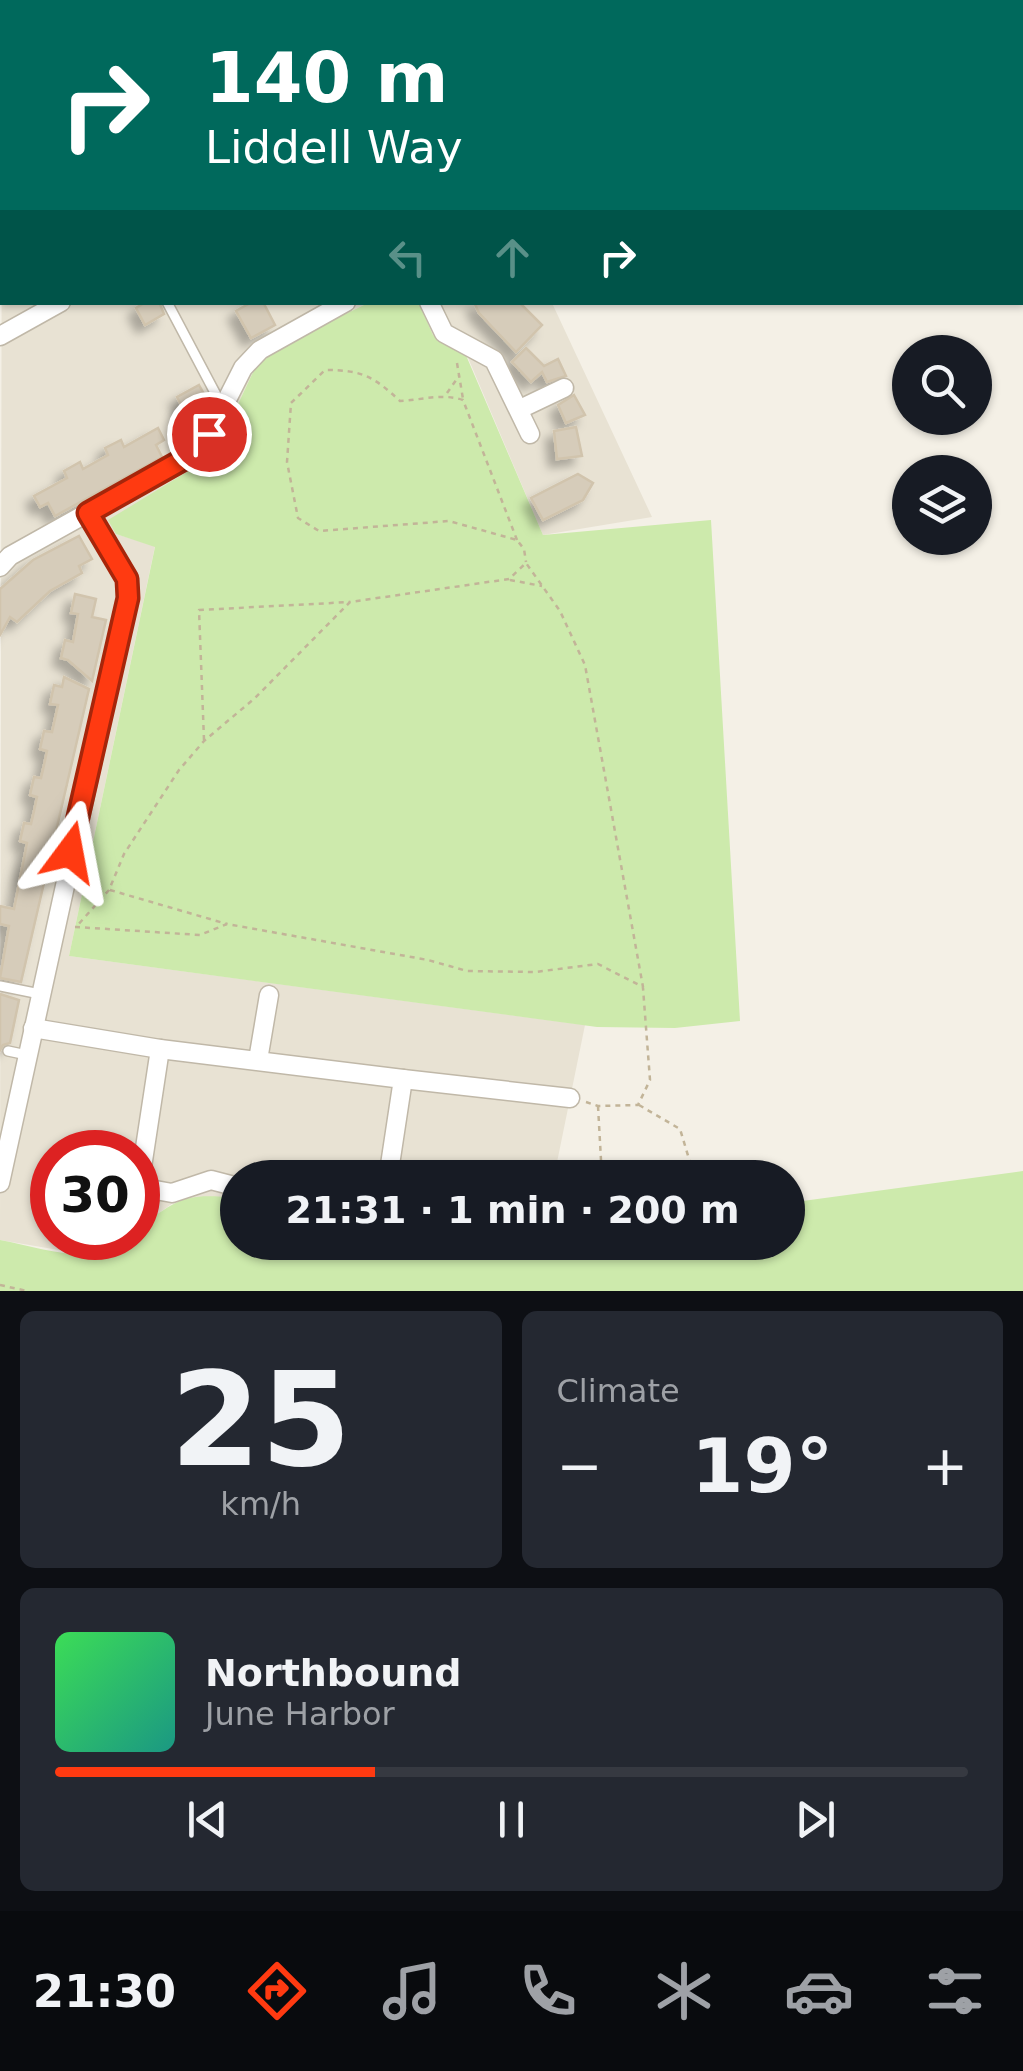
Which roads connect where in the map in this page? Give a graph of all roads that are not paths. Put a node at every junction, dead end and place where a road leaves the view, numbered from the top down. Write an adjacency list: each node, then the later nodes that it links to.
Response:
1 (56, 305): 5 (street)
2 (169, 305): 7 (lane)
3 (341, 305): 7 (street)
4 (430, 305): 8 (street)
5 (0, 336)
6 (564, 388): 8 (street)
7 (223, 408): 10 (street)
8 (520, 409): 9 (street)
9 (530, 434)
10 (88, 513): 11 (street); 13 (street)
11 (0, 567)
12 (0, 986): 13 (lane)
13 (40, 994): 15 (street)
14 (269, 995): 17 (street)
15 (33, 1028): 16 (street); 23 (street)
16 (160, 1049): 17 (street); 20 (street)
17 (258, 1060): 18 (street)
18 (404, 1079): 19 (street); 21 (street)
19 (570, 1098)
20 (148, 1130)
21 (391, 1160)
22 (220, 1182): 24 (street)
23 (0, 1183)
24 (160, 1191)

